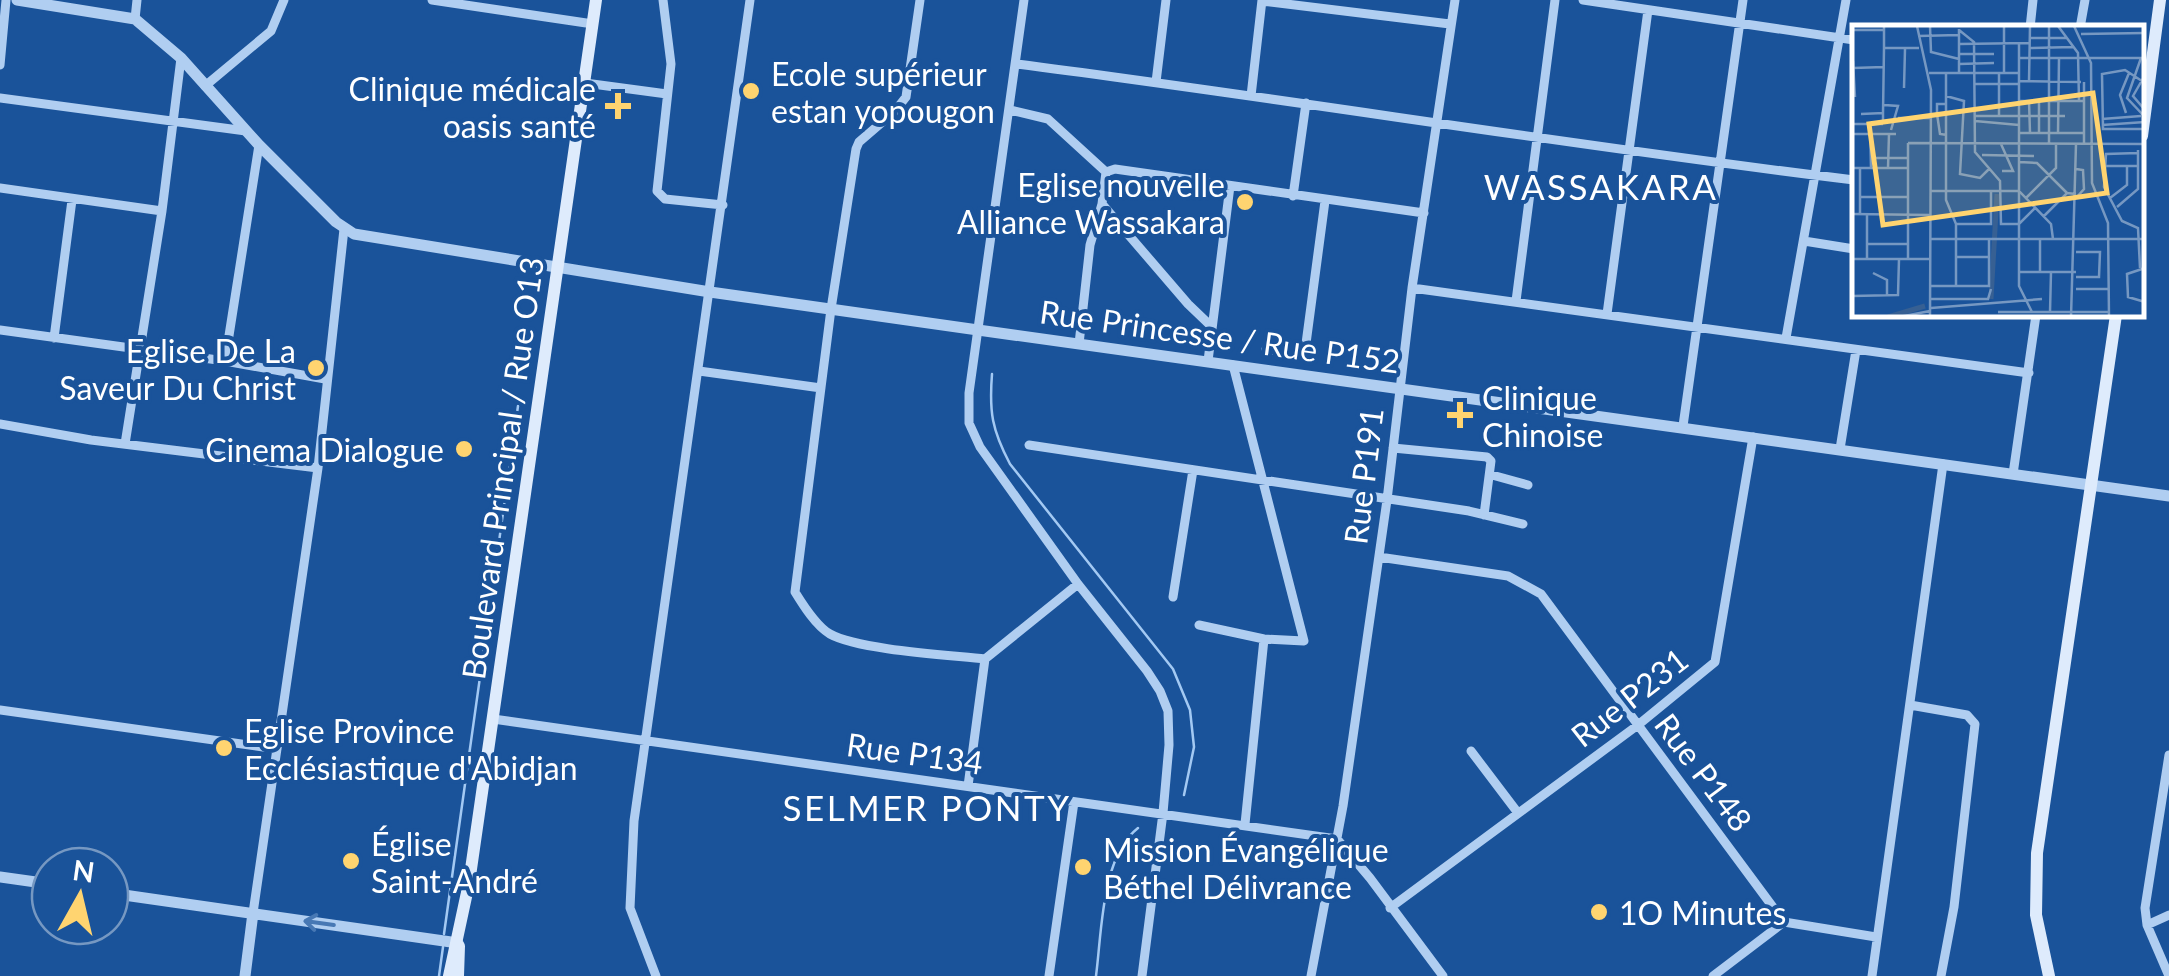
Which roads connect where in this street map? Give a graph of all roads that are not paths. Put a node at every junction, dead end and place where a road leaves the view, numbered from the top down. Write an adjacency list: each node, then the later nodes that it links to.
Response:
1 (6, 0): 33 (street)
2 (17, 0): 23 (street)
3 (137, 0): 23 (street)
4 (284, 0): 36 (street)
5 (432, 0): 24 (street)
6 (596, 0): 24 (main road, Boulevard Principal / Rue O13)
7 (663, 0): 37 (street)
8 (750, 0): 59 (street)
9 (920, 0): 69 (street)
10 (1024, 0): 32 (street)
11 (1166, 0): 34 (street)
12 (1455, 0): 25 (street, Rue P191)
13 (1554, 0): 46 (street)
14 (1583, 0): 22 (street)
15 (1743, 0): 26 (street)
16 (1846, 0): 29 (street)
17 (2034, 0): 27 (street)
18 (2084, 0): 28 (street)
19 (2160, 0): 43 (main road)
20 (1262, 1): 21 (street); 38 (street)
21 (1354, 6): 25 (street)
22 (1648, 10): 26 (street); 48 (street)
23 (136, 20): 31 (street)
24 (592, 24): 35 (main road, Boulevard Principal / Rue O13)
25 (1450, 24): 42 (street, Rue P191)
26 (1739, 24): 29 (street); 49 (street)
27 (2030, 25)
28 (2080, 25)
29 (1840, 38): 30 (street); 51 (street)
30 (1852, 40)
31 (181, 58): 36 (street); 44 (street)
32 (1017, 64): 34 (street); 41 (street)
33 (0, 65)
34 (1156, 82): 38 (street)
35 (585, 83): 37 (street); 65 (main road, Boulevard Principal / Rue O13)
36 (206, 86): 45 (street)
37 (667, 94): 59 (street)
38 (1251, 96): 40 (street)
39 (0, 98): 44 (street)
40 (1306, 103): 42 (street); 55 (street)
41 (1010, 110): 50 (street); 76 (street)
42 (1438, 120): 46 (street); 61 (street, Rue P191)
43 (2144, 121)
44 (173, 122): 45 (street); 60 (street)
45 (246, 131): 47 (street)
46 (1538, 138): 48 (street); 68 (street)
47 (259, 144): 62 (street); 83 (street)
48 (1628, 152): 49 (street); 70 (street)
49 (1721, 162): 51 (street); 74 (street)
50 (1106, 172): 53 (street); 58 (street)
51 (1816, 175): 52 (street); 63 (street)
52 (1852, 180)
53 (1230, 186): 55 (street); 73 (street)
54 (0, 188): 56 (street)
55 (1293, 196): 57 (street)
56 (72, 200): 60 (street); 77 (street)
57 (1325, 201): 61 (street); 81 (street)
58 (1102, 204): 73 (street); 79 (street)
59 (723, 205): 67 (street)
60 (162, 211): 80 (street)
61 (1424, 213): 66 (street, Rue P191)
62 (344, 228): 65 (street, Rue Princesse / Rue P152); 88 (street)
63 (1804, 242): 64 (street); 78 (street)
64 (1852, 249)
65 (559, 266): 67 (street, Rue Princesse / Rue P152); 118 (main road, Boulevard Principal / Rue O13)
66 (1412, 288): 68 (street); 90 (street, Rue P191)
67 (710, 292): 69 (street, Rue Princesse / Rue P152); 86 (street)
68 (1516, 300): 70 (street)
69 (831, 309): 76 (street, Rue Princesse / Rue P152); 89 (street)
70 (1606, 314): 74 (street)
71 (2036, 318): 87 (street)
72 (2116, 318): 105 (main road)
73 (1212, 326): 84 (street)
74 (1698, 328): 78 (street); 92 (street)
75 (0, 330): 77 (street)
76 (978, 330): 79 (street, Rue Princesse / Rue P152); 111 (street)
77 (54, 338): 80 (street)
78 (1786, 338): 82 (street)
79 (1079, 344): 84 (street, Rue Princesse / Rue P152)
80 (140, 349): 83 (street); 94 (street)
81 (1266, 349)
82 (1856, 350): 87 (street); 97 (street)
83 (224, 361): 88 (street)
84 (1208, 361): 85 (street, Rue Princesse / Rue P152)
85 (1232, 364): 90 (street, Rue Princesse / Rue P152); 103 (street)
86 (699, 370): 89 (street); 120 (street)
87 (2029, 373): 101 (street)
88 (325, 379): 99 (street)
89 (821, 388): 115 (street)
90 (1399, 388): 92 (street, Rue Princesse / Rue P152); 96 (street, Rue P191)
91 (0, 424): 94 (street)
92 (1683, 426): 93 (street, Rue Princesse / Rue P152)
93 (1753, 437): 97 (street, Rue Princesse / Rue P152); 119 (street, Rue P231)
94 (126, 444): 99 (street)
95 (1029, 445): 100 (street)
96 (1392, 448): 102 (street); 107 (street, Rue P191)
97 (1840, 450): 98 (street, Rue Princesse / Rue P152)
98 (1943, 464): 101 (street, Rue Princesse / Rue P152); 116 (street)
99 (318, 468): 121 (street)
100 (1194, 470): 103 (street); 112 (street)
101 (2014, 474): 105 (street, Rue Princesse / Rue P152)
102 (1492, 476): 104 (street); 108 (street)
103 (1262, 482): 107 (street); 114 (street)
104 (1528, 484)
105 (2091, 484): 106 (street, Rue Princesse / Rue P152); 151 (main road)
106 (2169, 496)
107 (1387, 500): 108 (street); 110 (street, Rue P191)
108 (1484, 515): 109 (street)
109 (1523, 524)
110 (1379, 556): 119 (street, Rue P148); 129 (street, Rue P191)
111 (1078, 584): 115 (street); 127 (street)
112 (1173, 597)
113 (1199, 625): 114 (street)
114 (1264, 639): 128 (street)
115 (985, 660): 124 (street)
116 (1910, 705): 138 (street); 150 (street)
117 (0, 710): 121 (street)
118 (492, 718): 120 (street, Rue P134); 139 (main road, Boulevard Principal / Rue O13)
119 (1638, 725): 126 (street, Rue P231); 136 (street, Rue P148)
120 (646, 742): 124 (street, Rue P134); 143 (street)
121 (277, 749): 134 (street)
122 (1472, 751): 126 (street)
123 (2169, 755): 137 (street)
124 (968, 786): 125 (street, Rue P134)
125 (1074, 802): 127 (street, Rue P134); 144 (street)
126 (1518, 813): 133 (street, Rue P231)
127 (1162, 814): 128 (street, Rue P134); 145 (street)
128 (1245, 824): 129 (street, Rue P134)
129 (1336, 839): 133 (street); 146 (street, Rue P191)
130 (0, 877): 131 (street)
131 (30, 881)
132 (130, 896): 134 (street)
133 (1390, 908): 147 (street)
134 (253, 914): 139 (street, one-way to 134); 140 (street)
135 (2169, 915): 137 (street)
136 (1784, 922): 138 (street); 148 (street)
137 (2147, 925): 152 (street)
138 (1876, 937): 149 (street)
139 (458, 943): 141 (main road, Boulevard Principal / Rue O13); 142 (main road, Boulevard Principal / Rue O13)
140 (244, 976)
141 (449, 976)
142 (458, 976)
143 (656, 976)
144 (1049, 976)
145 (1142, 976)
146 (1311, 976)
147 (1442, 976)
148 (1713, 976)
149 (1872, 976)
150 (1941, 976)
151 (2050, 976)
152 (2169, 976)

